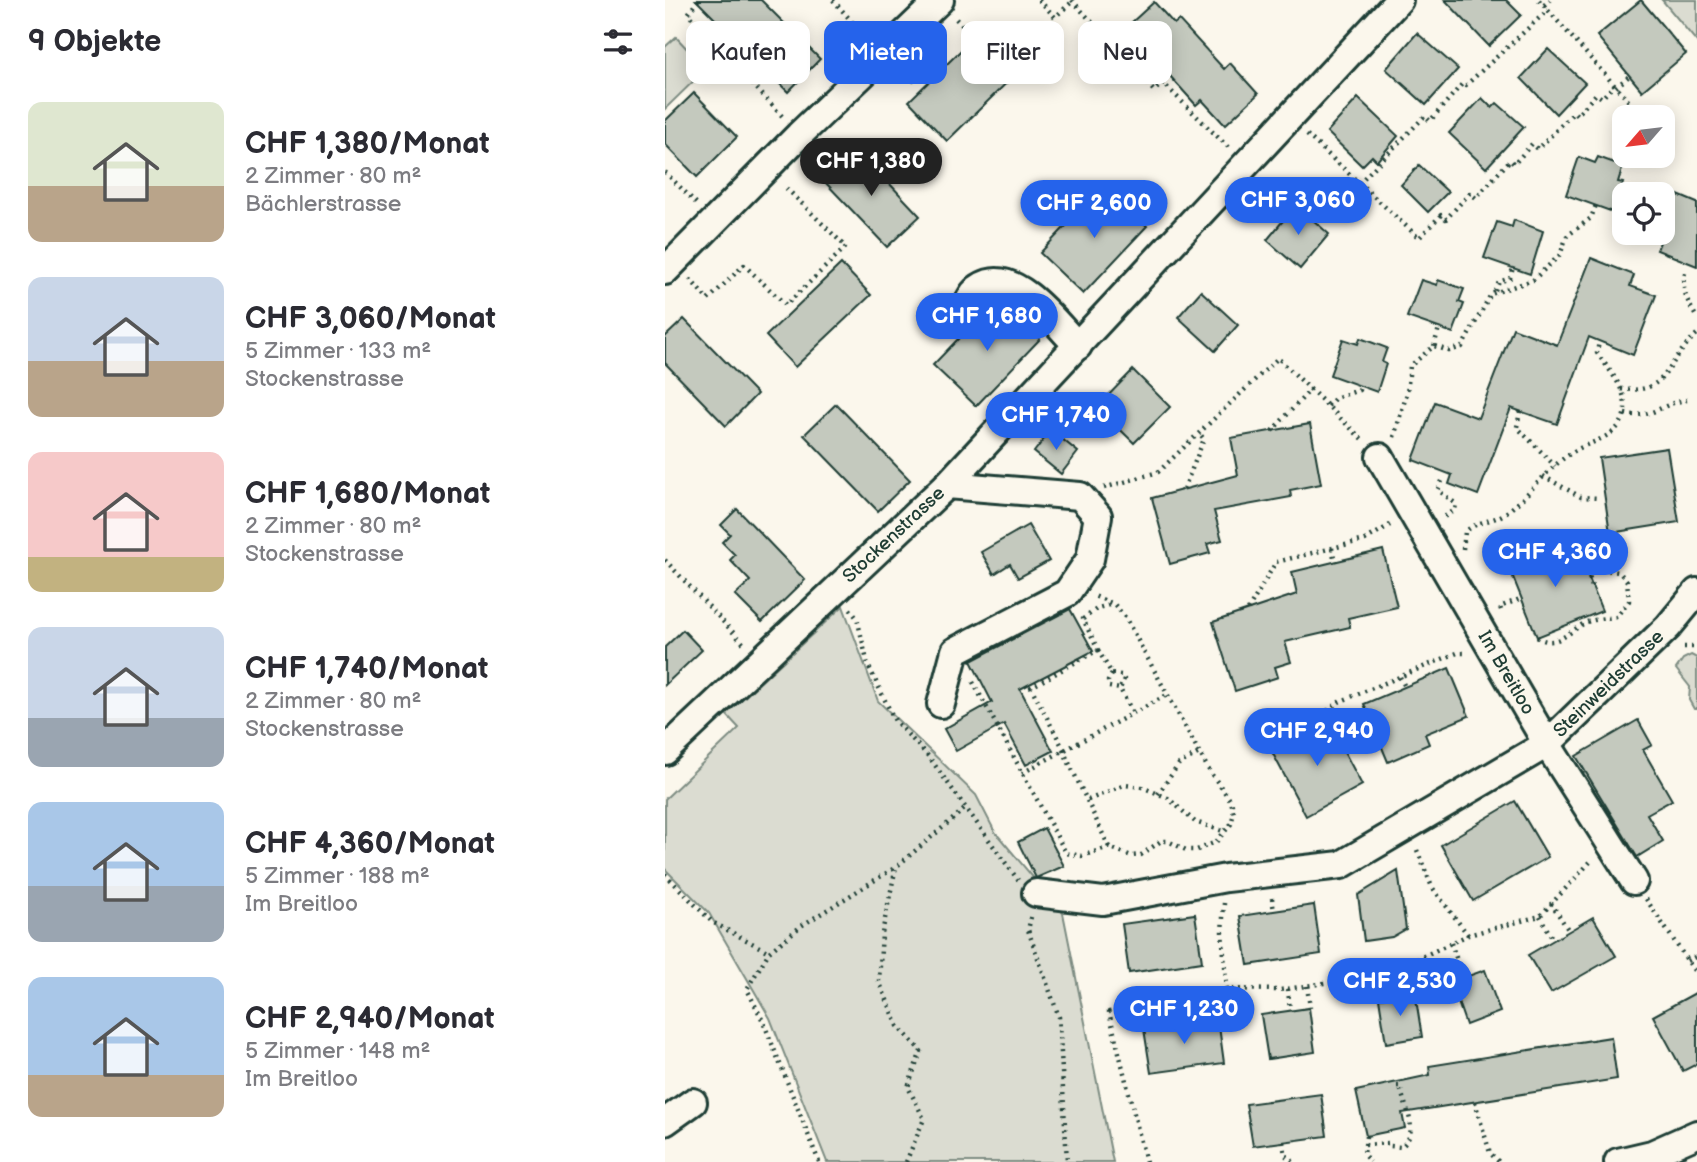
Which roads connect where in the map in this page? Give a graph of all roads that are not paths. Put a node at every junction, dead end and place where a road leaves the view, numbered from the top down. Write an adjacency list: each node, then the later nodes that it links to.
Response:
1 (1399, 0): 5 (street, Stockenstrasse)
2 (948, 9): 3 (street)
3 (677, 274)
4 (964, 321): 5 (street)
5 (1078, 345): 7 (street, Stockenstrasse)
6 (1380, 457): 10 (street, Im Breitloo)
7 (947, 485): 9 (street); 11 (street, Stockenstrasse)
8 (1697, 592): 10 (street, Steinweidstrasse)
9 (941, 704)
10 (1547, 744): 12 (street, Im Breitloo); 13 (street, Steinweidstrasse)
11 (665, 751)
12 (1634, 881)
13 (1036, 892)
14 (693, 1102): 15 (street)
15 (665, 1122)
16 (1697, 1134): 17 (street)
17 (1618, 1162)

